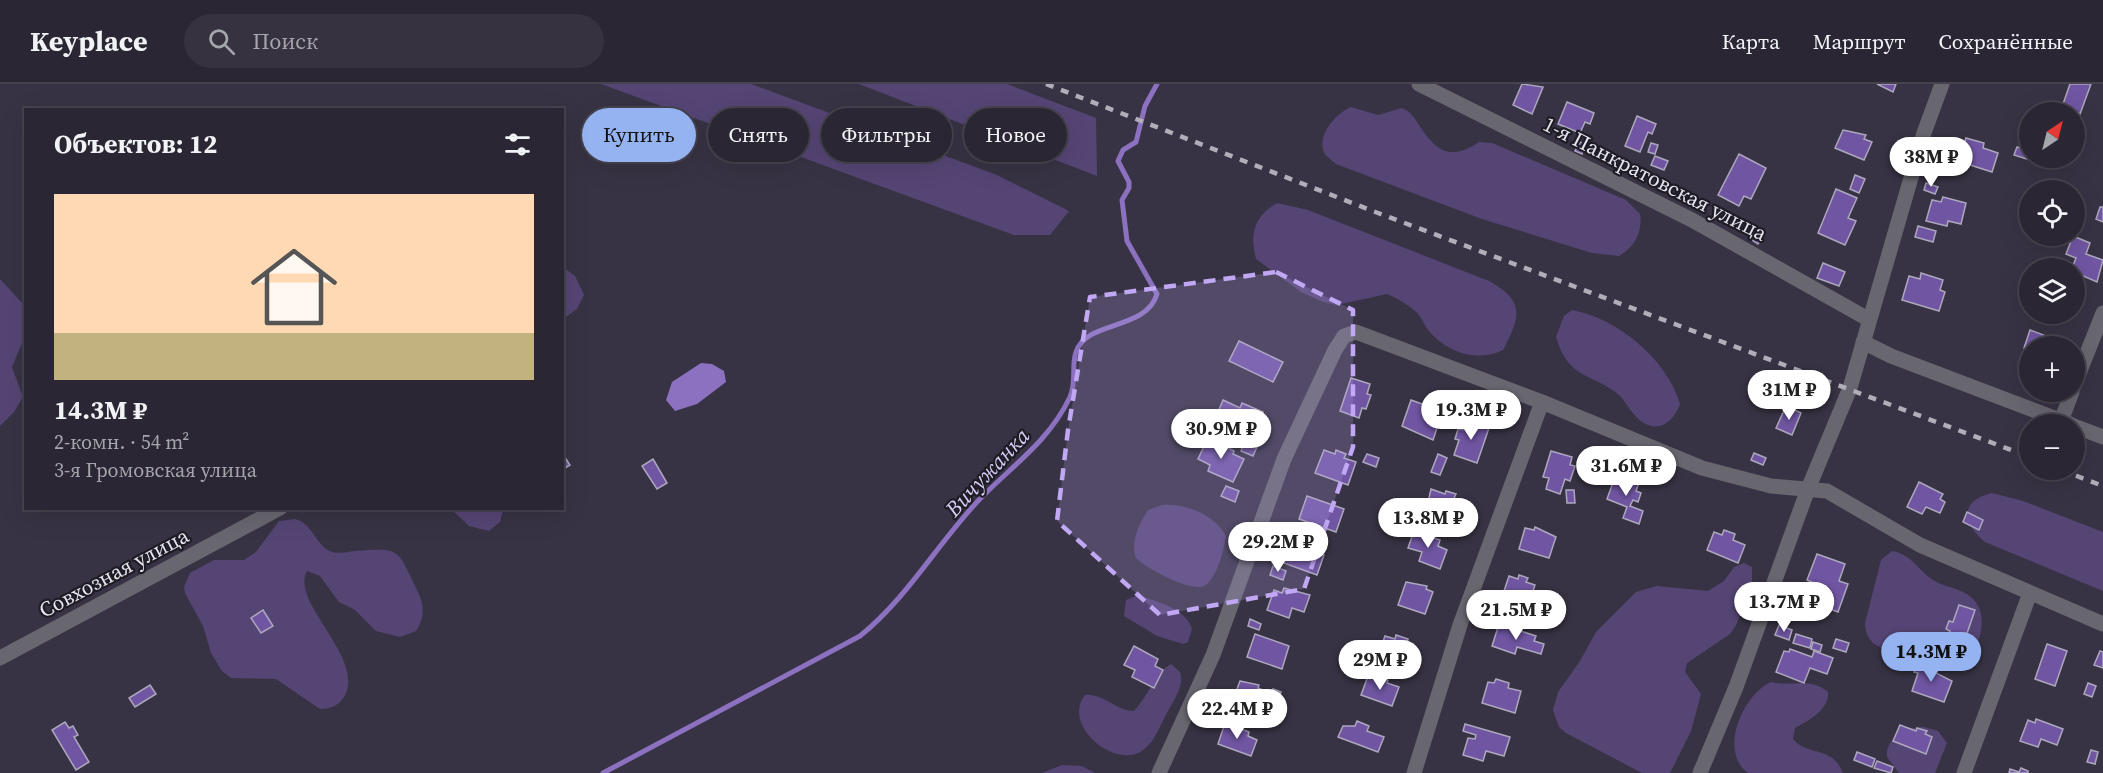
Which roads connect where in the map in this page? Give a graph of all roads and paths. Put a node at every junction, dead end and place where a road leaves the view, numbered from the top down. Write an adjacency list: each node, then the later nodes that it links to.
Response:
1 (1419, 84): 4 (street, 1-я Панкратовская улица)
2 (1942, 84): 4 (street)
3 (2103, 314): 6 (street)
4 (1868, 319): 5 (street)
5 (1863, 342): 8 (street); 11 (street)
6 (2085, 359)
7 (1542, 402): 11 (street); 16 (street); 17 (street)
8 (2043, 414)
9 (2085, 430): 10 (street)
10 (2103, 437)
11 (1808, 489): 13 (street); 18 (street)
12 (276, 510): 15 (street, Совхозная улица)
13 (2030, 593): 14 (street); 19 (street)
14 (2103, 624)
15 (0, 658)
16 (1159, 773)
17 (1414, 773)
18 (1700, 773)
19 (1964, 773)

